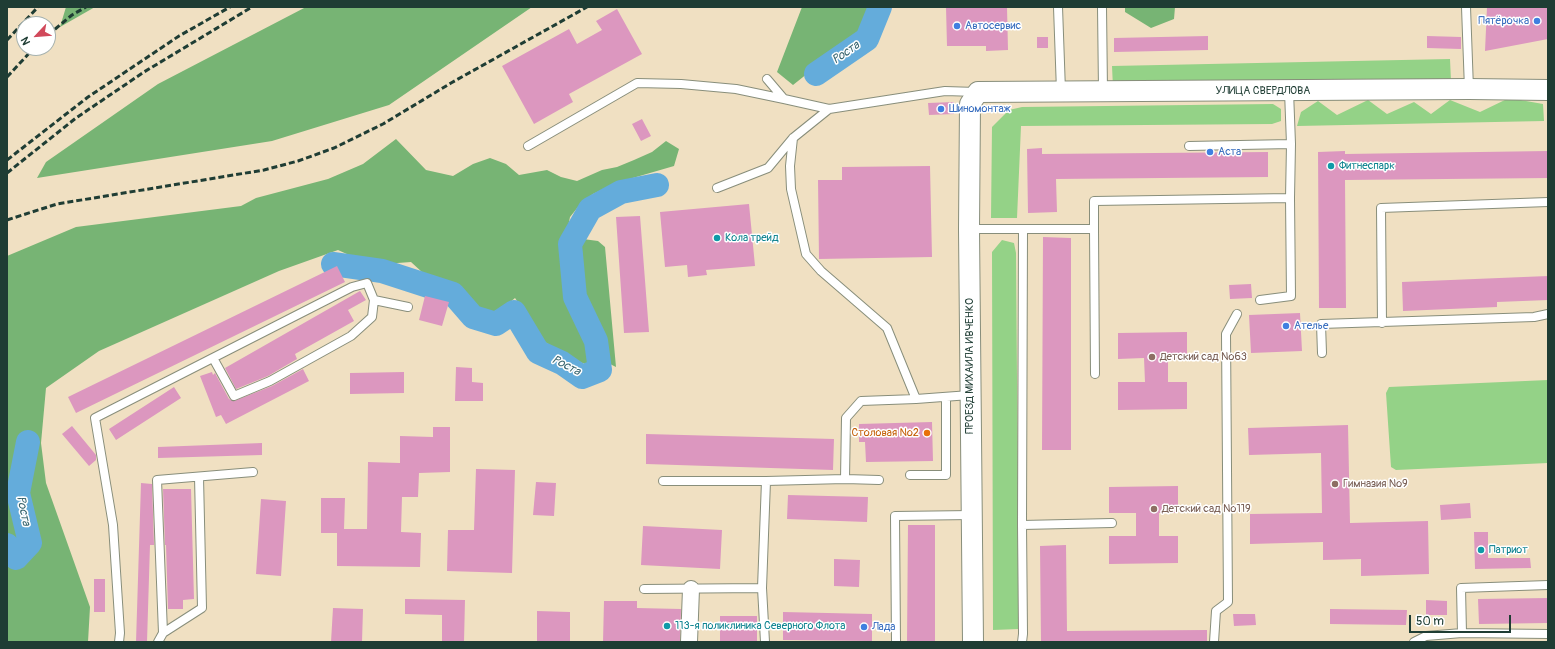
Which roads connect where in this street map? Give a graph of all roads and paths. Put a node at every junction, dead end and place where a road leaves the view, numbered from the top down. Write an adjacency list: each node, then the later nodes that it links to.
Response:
1 (1058, 7): 10 (lane)
2 (1102, 7): 7 (lane)
3 (1466, 7): 5 (lane)
4 (767, 79): 11 (lane)
5 (1469, 89): 6 (street, УЛИЦА СВЕРДЛОВА); 8 (street, УЛИЦА СВЕРДЛОВА)
6 (1548, 90)
7 (1103, 91): 8 (street, УЛИЦА СВЕРДЛОВА); 10 (street, УЛИЦА СВЕРДЛОВА)
8 (1289, 91): 14 (lane)
9 (978, 92): 10 (street, УЛИЦА СВЕРДЛОВА); 12 (lane); 20 (street, ПРОЕЗД МИХАИЛА ИВЧЕНКО)
10 (1061, 92)
11 (784, 100): 12 (lane); 15 (lane)
12 (829, 109): 13 (lane)
13 (793, 138): 17 (lane); 34 (lane)
14 (1291, 144): 16 (lane); 18 (lane)
15 (528, 146)
16 (1188, 146)
17 (717, 188)
18 (1290, 198): 22 (lane); 24 (lane)
19 (1548, 202): 28 (lane)
20 (969, 229): 21 (lane); 32 (street, ПРОЕЗД МИХАИЛА ИВЧЕНКО)
21 (1023, 229): 22 (lane); 44 (lane)
22 (1094, 229): 31 (lane)
23 (374, 300): 25 (lane); 30 (lane); 30 (lane)
24 (1260, 300)
25 (408, 307)
26 (1237, 314): 59 (lane)
27 (1548, 314): 28 (lane)
28 (1382, 323): 29 (lane)
29 (1322, 353)
30 (213, 358): 52 (lane)
31 (1095, 374)
32 (970, 395): 33 (lane); 42 (street, ПРОЕЗД МИХАИЛА ИВЧЕНКО)
33 (946, 397): 34 (lane); 36 (lane)
34 (916, 399): 38 (lane)
35 (253, 472): 37 (lane)
36 (910, 475)
37 (199, 476): 49 (lane); 49 (lane)
38 (845, 480): 39 (lane); 41 (lane)
39 (879, 480)
40 (663, 481): 41 (lane)
41 (766, 481): 46 (lane)
42 (972, 515): 56 (lane); 57 (street, ПРОЕЗД МИХАИЛА ИВЧЕНКО)
43 (1112, 523): 44 (lane)
44 (1022, 525): 58 (lane)
45 (1548, 585): 50 (lane)
46 (762, 588): 48 (lane); 55 (lane)
47 (644, 589): 48 (lane)
48 (691, 589): 54 (street)
49 (163, 633): 53 (lane)
50 (1462, 634): 51 (lane); 60 (lane)
51 (1548, 634)
52 (119, 642)
53 (158, 642)
54 (690, 642)
55 (765, 642)
56 (896, 642)
57 (973, 642)
58 (1022, 642)
59 (1214, 642)
60 (1414, 642)

